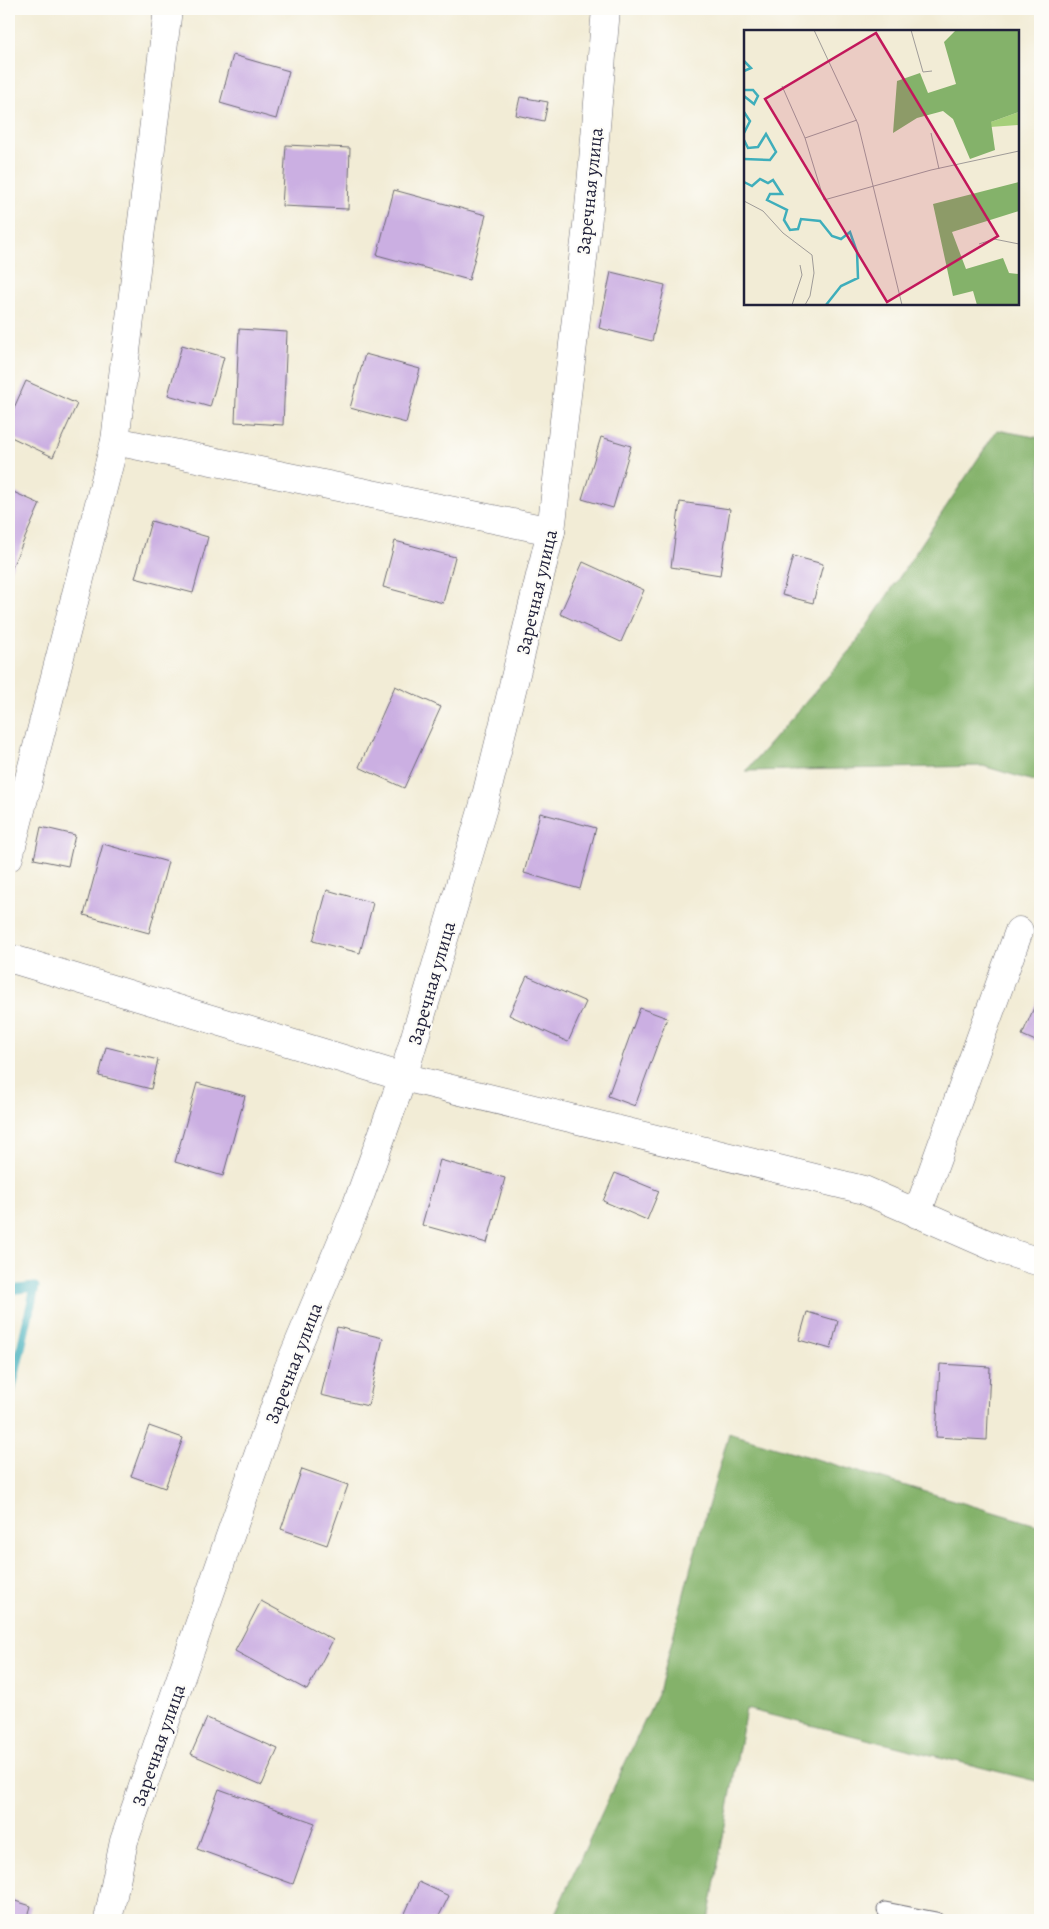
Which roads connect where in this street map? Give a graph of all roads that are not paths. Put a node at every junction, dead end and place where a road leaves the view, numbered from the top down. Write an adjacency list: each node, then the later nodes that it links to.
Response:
1 (168, 9): 3 (street)
2 (606, 9): 4 (street, Заречная улица)
3 (115, 442): 4 (street); 5 (street)
4 (551, 531): 8 (street, Заречная улица)
5 (9, 857)
6 (1019, 931): 9 (street)
7 (9, 958): 8 (street)
8 (403, 1077): 9 (street); 12 (street, Заречная улица)
9 (917, 1214): 10 (street)
10 (1040, 1262)
11 (885, 1910): 13 (lane)
12 (108, 1920)
13 (936, 1920)

